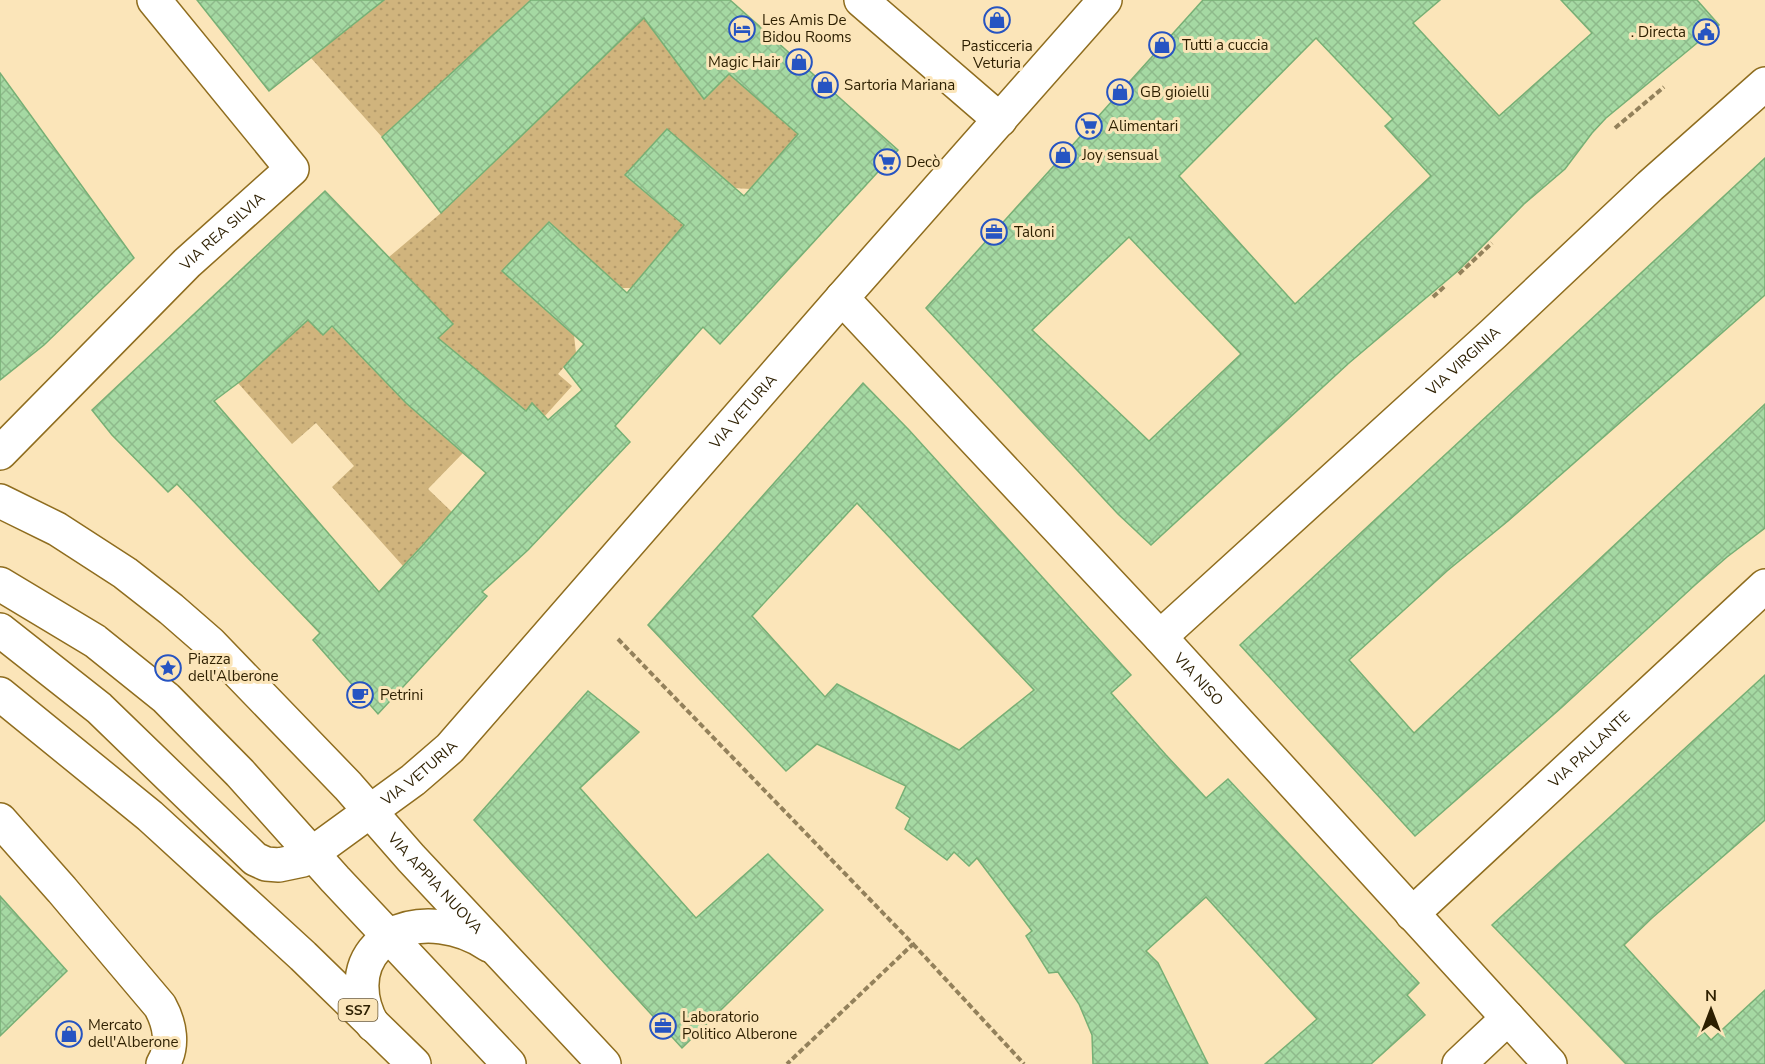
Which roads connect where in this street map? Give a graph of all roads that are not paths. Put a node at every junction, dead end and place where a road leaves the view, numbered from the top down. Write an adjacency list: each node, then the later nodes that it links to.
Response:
1 (154, 0): 7 (street, VIA REA SILVIA)
2 (861, 0): 5 (street)
3 (1105, 0): 5 (street, VIA VETURIA)
4 (1765, 84): 12 (street, VIA VIRGINIA)
5 (1000, 120): 6 (street, VIA VETURIA)
6 (842, 298): 12 (street, VIA NISO); 14 (street, VIA VETURIA)
7 (0, 453)
8 (0, 501): 14 (street)
9 (0, 584): 16 (street)
10 (1765, 586): 17 (street, VIA PALLANTE)
11 (0, 630): 16 (street)
12 (1160, 637): 17 (street, VIA NISO)
13 (0, 694): 21 (street, SS7)
14 (370, 812): 16 (street); 19 (street, VIA APPIA NUOVA)
15 (0, 820): 22 (street)
16 (312, 854): 18 (street)
17 (1412, 914): 20 (street, VIA NISO)
18 (388, 936): 19 (street, VIA APPIA NUOVA); 21 (street); 24 (street)
19 (500, 952): 25 (street, VIA APPIA NUOVA)
20 (1508, 1018): 26 (street); 27 (street, VIA NISO)
21 (373, 1025): 23 (street, SS7)
22 (163, 1064)
23 (414, 1064)
24 (509, 1064)
25 (604, 1064)
26 (1459, 1064)
27 (1550, 1064)

